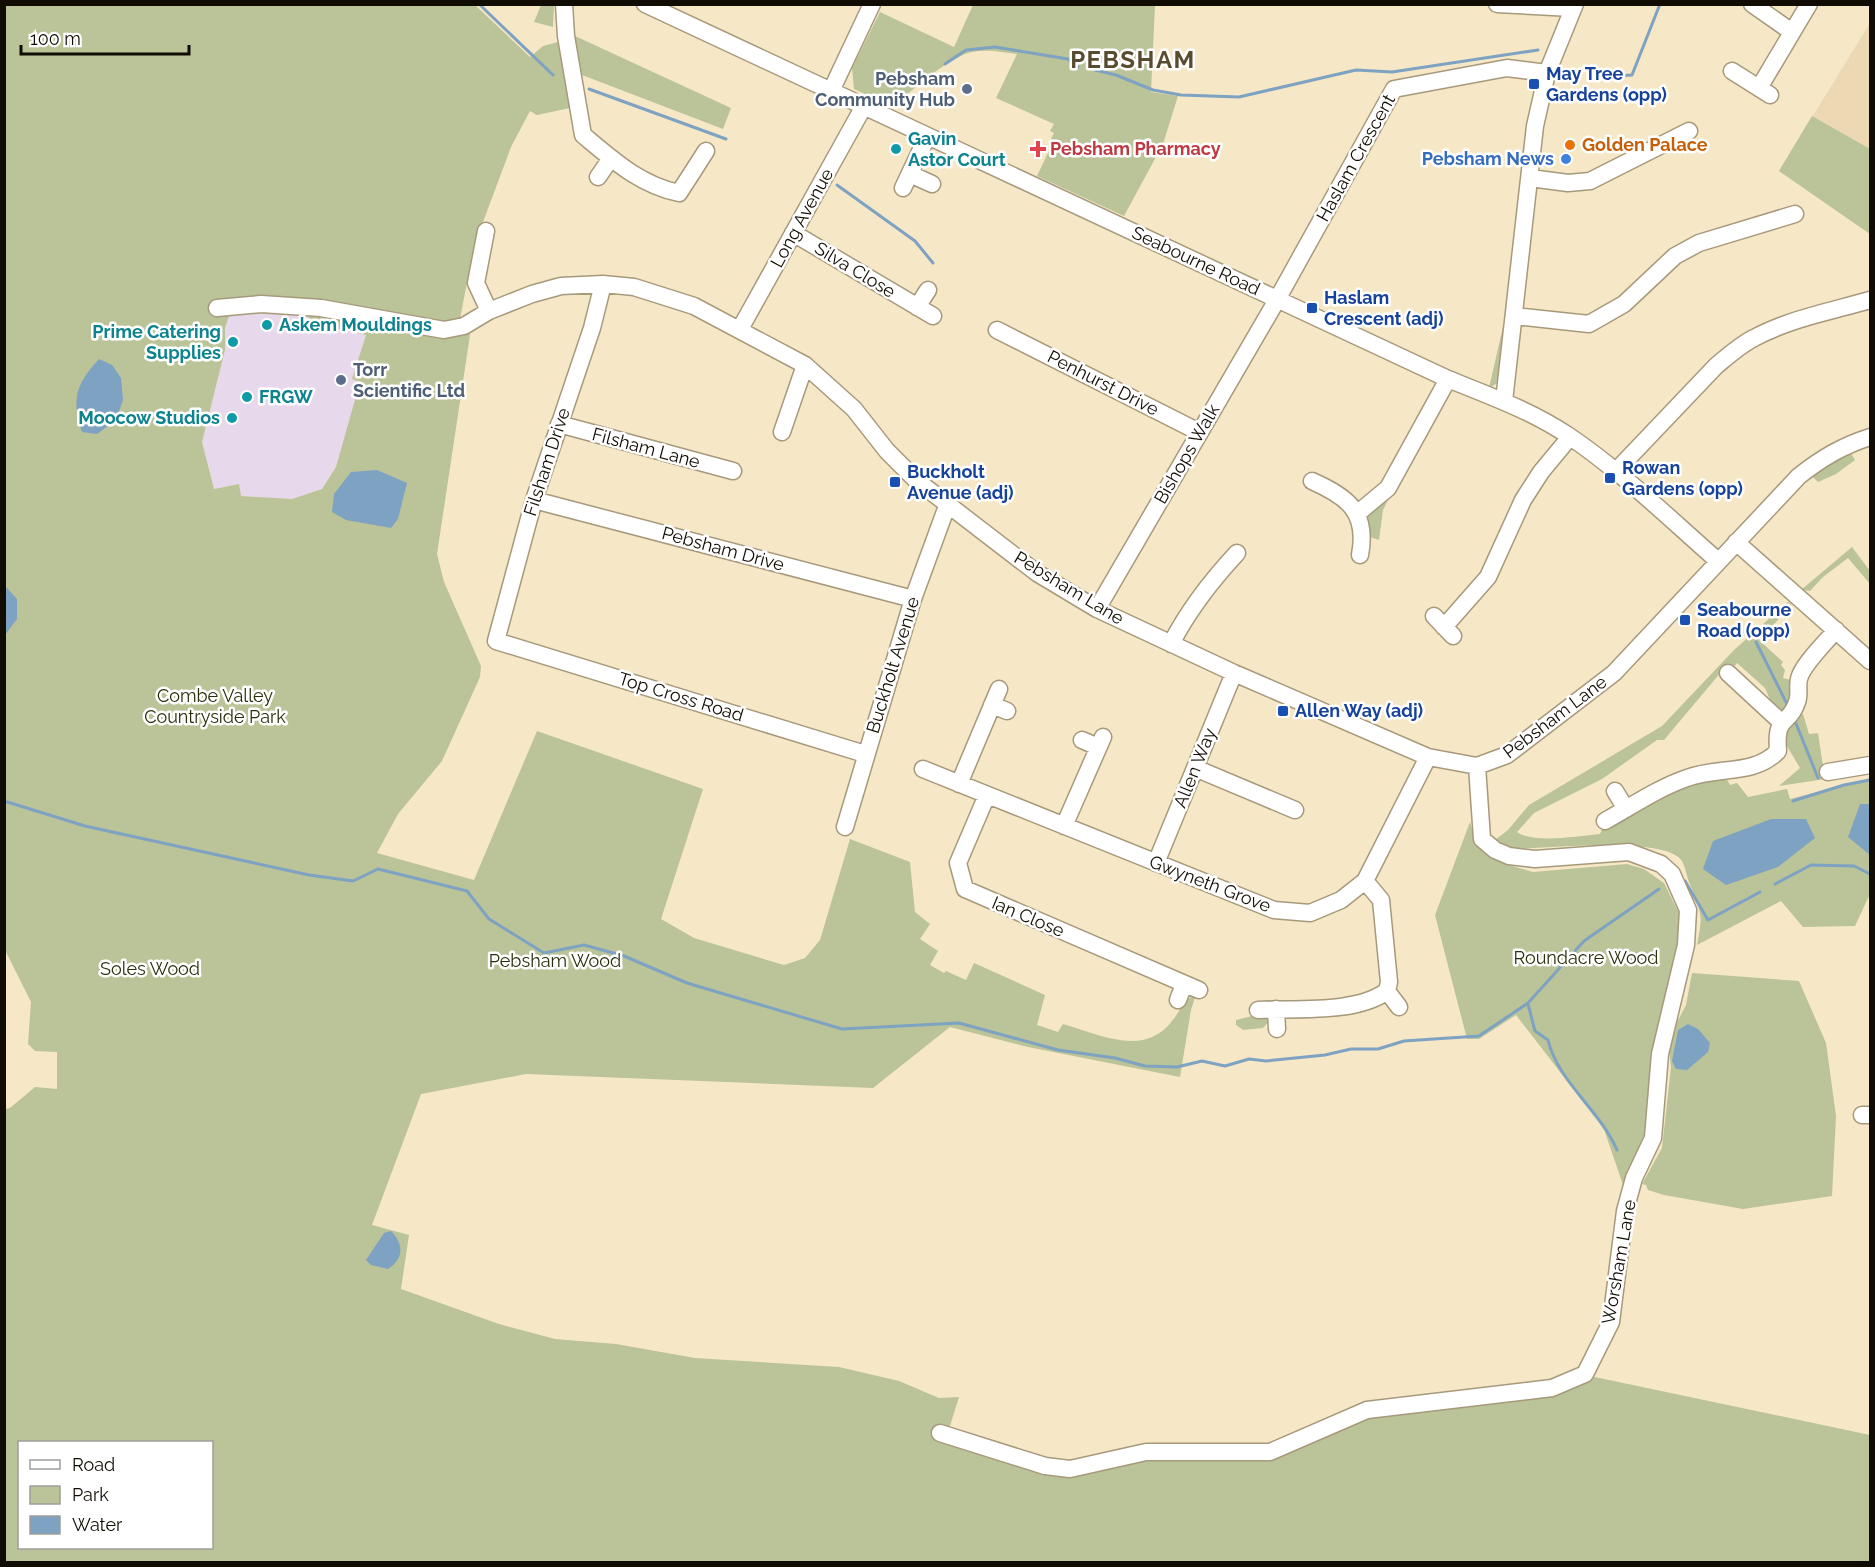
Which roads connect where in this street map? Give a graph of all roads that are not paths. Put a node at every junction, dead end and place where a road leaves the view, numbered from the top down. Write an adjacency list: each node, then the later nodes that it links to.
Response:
1 (564, 4): 16 (street)
2 (645, 4): 11 (street, Seabourne Road)
3 (872, 4): 11 (street)
4 (1497, 4): 7 (street)
5 (1752, 4): 8 (street)
6 (1809, 4): 8 (street)
7 (1574, 6): 10 (street)
8 (1792, 32): 9 (street)
9 (1732, 71)
10 (1547, 74): 18 (street); 25 (street, Haslam Crescent)
11 (831, 91): 12 (street, Seabourne Road)
12 (864, 106): 13 (street, Seabourne Road); 21 (street, Long Avenue)
13 (927, 137): 19 (street); 25 (street, Seabourne Road)
14 (1685, 138): 18 (street)
15 (706, 151): 16 (street)
16 (610, 158): 17 (street)
17 (598, 177)
18 (1530, 178): 31 (street)
19 (932, 184)
20 (1783, 214): 31 (street)
21 (793, 233): 27 (street, Silva Close); 32 (street, Long Avenue)
22 (488, 242): 29 (street)
23 (603, 284): 29 (street, Pebsham Lane); 32 (street, Pebsham Lane); 37 (street, Filsham Drive)
24 (928, 290): 27 (street)
25 (1277, 299): 35 (street, Seabourne Road); 39 (street, Bishops Walk)
26 (1870, 300): 43 (street)
27 (918, 307): 30 (street, Silva Close)
28 (217, 308): 29 (street, Pebsham Lane)
29 (489, 311)
30 (933, 316)
31 (1514, 316): 36 (street)
32 (740, 329): 34 (street, Pebsham Lane)
33 (1001, 337): 39 (street, Penhurst Drive)
34 (805, 365): 38 (street); 46 (street, Pebsham Lane)
35 (1448, 379): 36 (street, Seabourne Road); 47 (street)
36 (1504, 401): 40 (street, Seabourne Road)
37 (559, 424): 42 (street, Filsham Lane); 45 (street, Filsham Drive)
38 (782, 432)
39 (1199, 432): 53 (street, Bishops Walk)
40 (1570, 437): 43 (street, Seabourne Road); 54 (street)
41 (1870, 437): 48 (street, Pebsham Lane)
42 (733, 471)
43 (1615, 472): 51 (street, Seabourne Road)
44 (1312, 481): 47 (street)
45 (534, 500): 52 (street, Pebsham Drive); 56 (street, Filsham Drive)
46 (947, 506): 52 (street, Buckholt Avenue); 53 (street, Pebsham Lane)
47 (1358, 513): 49 (street)
48 (1736, 542): 51 (street, Pebsham Lane); 55 (street)
49 (1379, 545)
50 (1236, 552): 57 (street)
51 (1718, 561): 67 (street, Pebsham Lane)
52 (913, 599): 64 (street, Buckholt Avenue)
53 (1097, 609): 57 (street, Pebsham Lane)
54 (1444, 626)
55 (1836, 630): 58 (street); 62 (street)
56 (496, 641): 64 (street, Top Cross Road)
57 (1171, 644): 60 (street, Pebsham Lane)
58 (1870, 661)
59 (1728, 673): 62 (street)
60 (1234, 674): 65 (street, Pebsham Lane); 68 (street, Allen Way)
61 (1000, 702): 71 (street)
62 (1780, 722): 74 (street)
63 (1094, 741): 77 (street)
64 (865, 754): 78 (street, Buckholt Avenue)
65 (1428, 757): 67 (street, Pebsham Lane); 80 (street, Gwyneth Grove)
66 (1870, 765): 70 (street)
67 (1477, 766): 87 (street, Worsham Lane)
68 (1195, 768): 75 (street); 79 (street, Allen Way)
69 (923, 769): 71 (street, Gwyneth Grove)
70 (1828, 772)
71 (959, 784): 73 (street, Gwyneth Grove)
72 (1615, 791): 74 (street)
73 (987, 795): 77 (street, Gwyneth Grove); 81 (street, Ian Close)
74 (1626, 809): 76 (street)
75 (1285, 810)
76 (1605, 821)
77 (1064, 826): 79 (street, Gwyneth Grove)
78 (845, 827)
79 (1156, 863): 80 (street, Gwyneth Grove)
80 (1365, 881): 82 (street)
81 (1187, 991)
82 (1387, 991): 83 (street); 85 (street)
83 (1399, 1007)
84 (1258, 1010): 85 (street)
85 (1276, 1010): 86 (street)
86 (1277, 1029)
87 (940, 1433)

